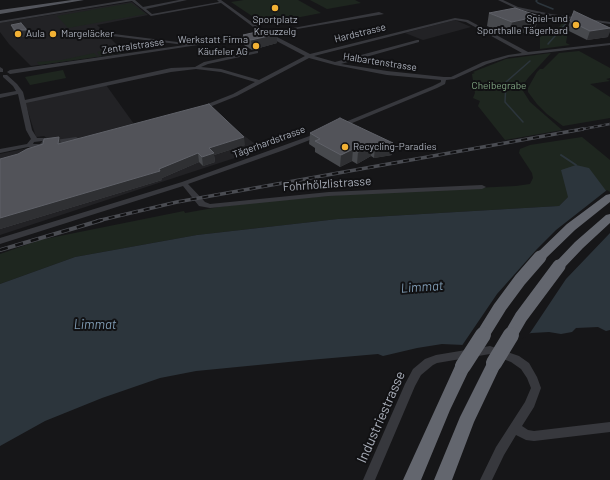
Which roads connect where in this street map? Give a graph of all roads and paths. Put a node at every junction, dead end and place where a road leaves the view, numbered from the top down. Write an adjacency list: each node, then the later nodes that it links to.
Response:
1 (82, 0): 7 (main road)
2 (133, 0): 6 (street); 9 (street)
3 (185, 0): 6 (street)
4 (500, 0): 10 (street)
5 (221, 1): 6 (street); 11 (street)
6 (142, 8)
7 (0, 12)
8 (382, 14): 13 (street, Zentralstrasse)
9 (0, 22)
10 (610, 23)
11 (262, 31): 13 (street); 13 (street)
12 (106, 34): 16 (street)
13 (266, 36): 16 (street, Zentralstrasse); 19 (street, Halbartenstrasse)
14 (417, 41): 20 (street)
15 (610, 44): 18 (street, Tägerhardstrasse)
16 (196, 46): 22 (street, Zentralstrasse)
17 (256, 52): 21 (street)
18 (526, 53): 19 (street, Hardstrasse); 23 (street, Tägerhardstrasse)
19 (308, 56): 20 (street, Halbartenstrasse); 24 (street, Hardstrasse)
20 (335, 64): 23 (street, Halbartenstrasse)
21 (196, 68): 24 (street); 27 (street)
22 (1, 73): 25 (street)
23 (444, 79): 34 (street, Tägerhardstrasse)
24 (260, 82): 28 (street, Hardstrasse)
25 (20, 92): 26 (street); 27 (street)
26 (0, 96)
27 (23, 102): 30 (street)
28 (193, 111)
29 (80, 138): 31 (street)
30 (34, 140): 31 (street); 32 (street)
31 (46, 143): 32 (street)
32 (29, 146): 33 (street)
33 (0, 151)
34 (184, 183): 35 (street, Fohrhölzlistrasse); 38 (street, Tägerhardstrasse)
35 (482, 187)
36 (610, 197): 43 (highway, bridge)
37 (610, 217): 39 (highway, bridge)
38 (0, 241)
39 (492, 357): 41 (street); 42 (street, Industriestrasse); 44 (highway)
40 (610, 427): 41 (street)
41 (515, 428): 45 (street)
42 (369, 480)
43 (412, 480)
44 (443, 480)
45 (486, 480)

